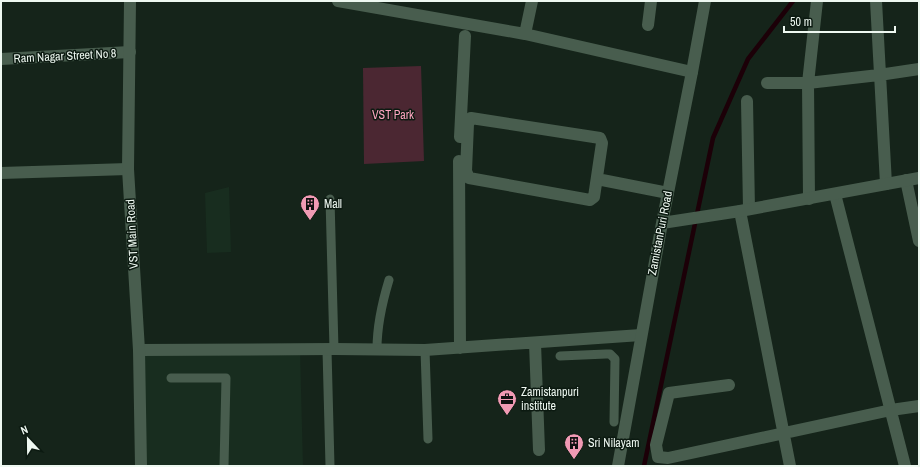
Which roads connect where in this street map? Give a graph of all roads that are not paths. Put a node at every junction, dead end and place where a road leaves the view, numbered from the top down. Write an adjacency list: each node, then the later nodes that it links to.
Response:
1 (130, 1): 11 (street, VST Main Road)
2 (338, 1): 9 (street)
3 (532, 1): 9 (street)
4 (651, 1): 8 (street)
5 (705, 1): 14 (street, ZamistanPuri Road)
6 (817, 1): 17 (street)
7 (876, 1): 15 (street)
8 (648, 25)
9 (525, 34): 14 (street)
10 (465, 36): 36 (street)
11 (130, 52): 12 (street, Ram Nagar Street No 8); 19 (street, VST Main Road)
12 (1, 59)
13 (919, 69): 15 (street)
14 (692, 72): 25 (street, ZamistanPuri Road)
15 (879, 75): 17 (street); 24 (street)
16 (767, 83): 17 (street)
17 (808, 83): 28 (street)
18 (747, 101): 29 (street)
19 (128, 169): 20 (street); 38 (street, VST Main Road)
20 (1, 173)
21 (919, 178): 23 (street)
22 (597, 179): 22 (street); 25 (street)
23 (906, 180): 24 (street); 31 (street)
24 (886, 184): 26 (street)
25 (668, 193): 30 (street, ZamistanPuri Road)
26 (835, 194): 28 (street); 48 (street)
27 (330, 199): 37 (lane)
28 (809, 199): 29 (street)
29 (744, 210): 30 (street); 50 (street)
30 (662, 223): 33 (street, ZamistanPuri Road)
31 (919, 241)
32 (389, 280): 39 (lane)
33 (641, 335): 34 (street); 46 (street, ZamistanPuri Road)
34 (600, 338): 35 (street); 41 (lane)
35 (535, 346): 36 (street); 52 (street)
36 (460, 348): 40 (street)
37 (330, 349): 38 (street); 39 (street); 55 (lane)
38 (139, 350): 53 (street, VST Main Road)
39 (377, 350): 40 (street)
40 (425, 350): 51 (lane)
41 (601, 354): 42 (lane); 45 (lane)
42 (560, 356)
43 (171, 378): 54 (lane)
44 (729, 385): 50 (street)
45 (614, 391): 46 (lane); 49 (lane)
46 (632, 391): 56 (street, ZamistanPuri Road)
47 (919, 406): 48 (street)
48 (891, 410): 50 (street); 58 (street)
49 (614, 422)
50 (784, 433): 57 (street)
51 (428, 439)
52 (538, 450)
53 (141, 466)
54 (224, 466)
55 (330, 466)
56 (618, 466)
57 (790, 466)
58 (905, 466)

